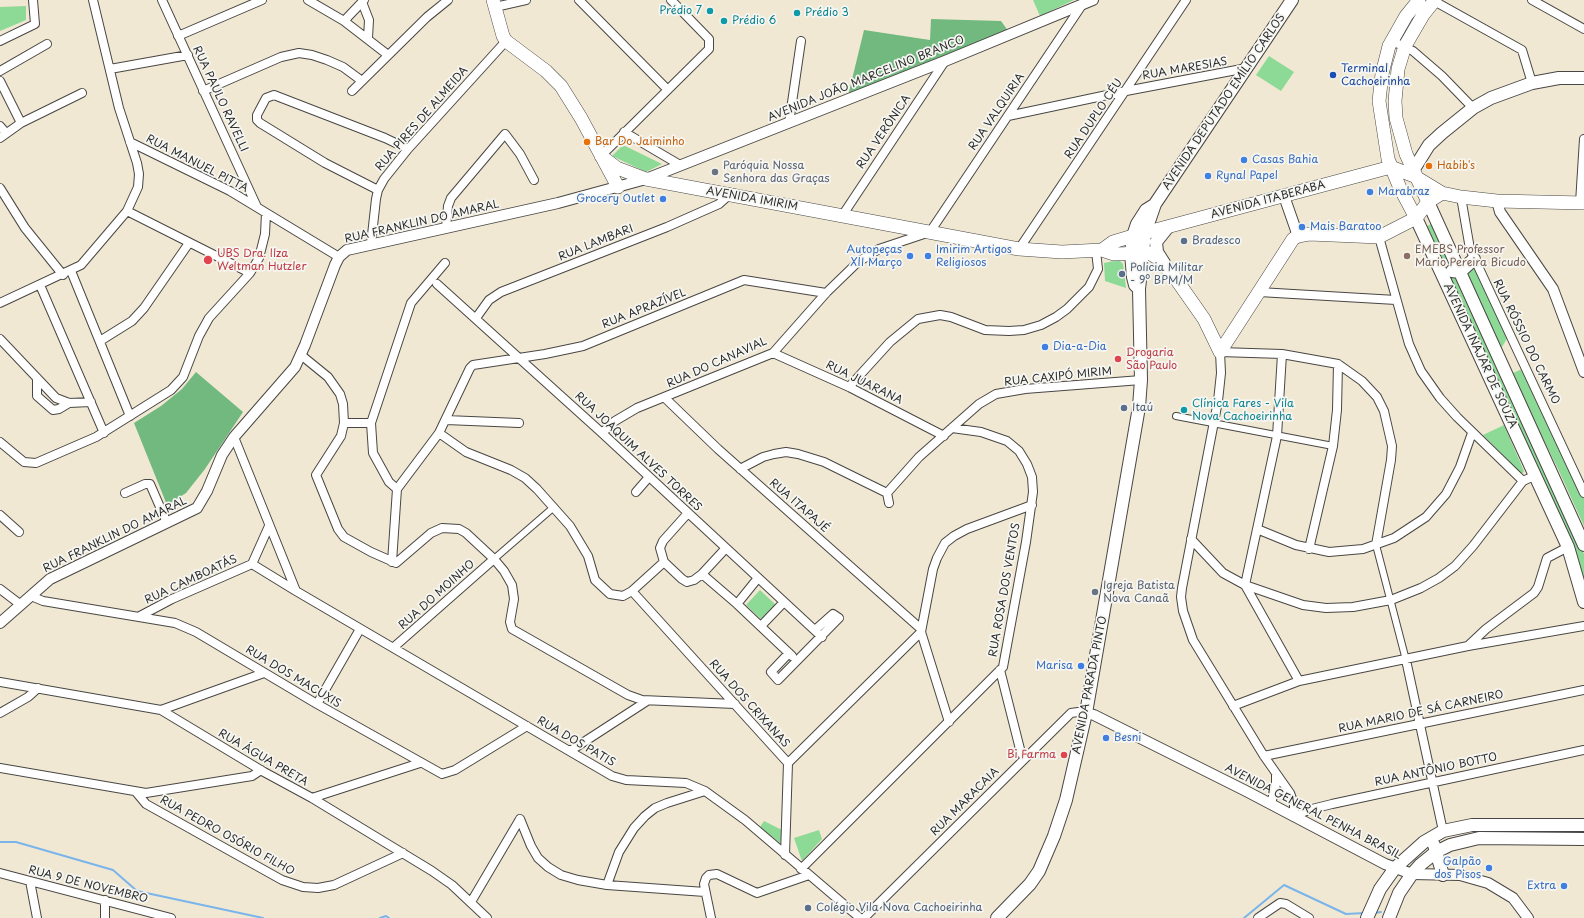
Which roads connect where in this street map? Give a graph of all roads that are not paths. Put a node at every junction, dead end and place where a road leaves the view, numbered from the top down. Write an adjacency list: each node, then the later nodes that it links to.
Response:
1 (32, 0): 23 (street)
2 (93, 0): 32 (street, RUA MANUEL PITTA)
3 (162, 0): 21 (street, RUA PAULO RAVELLI)
4 (262, 0): 21 (street)
5 (308, 0): 19 (street)
6 (448, 0): 30 (street)
7 (526, 0): 17 (street)
8 (579, 0): 39 (street)
9 (671, 0): 39 (street)
10 (1093, 0): 18 (street, AVENIDA JOÃO MARCELINO BRANCO)
11 (1186, 0): 41 (street, RUA DUPLO CÉU)
12 (1292, 0): 33 (main road, AVENIDA DEPUTADO EMÍLIO CARLOS)
13 (1419, 0): 26 (main road, AVENIDA INAJAR DE SOUZA)
14 (1532, 0): 20 (street)
15 (363, 1): 19 (street); 22 (street)
16 (1435, 1): 28 (main road, AVENIDA INAJAR DE SOUZA); 38 (street)
17 (494, 4): 24 (main road)
18 (1082, 5): 31 (street, AVENIDA JOÃO MARCELINO BRANCO); 45 (street, RUA VALQUIRIA)
19 (344, 21): 22 (street)
20 (1584, 30)
21 (178, 36): 29 (street, RUA PAULO RAVELLI)
22 (368, 38): 30 (street)
23 (0, 41)
24 (506, 41): 54 (street, RUA PIRES DE ALMEIDA); 56 (main road, AVENIDA IMIRIM)
25 (800, 41): 47 (street)
26 (1392, 41): 28 (street); 58 (main road, AVENIDA INAJAR DE SOUZA)
27 (47, 44): 34 (street)
28 (1405, 46): 44 (street); 55 (main road, AVENIDA INAJAR DE SOUZA)
29 (188, 55): 32 (street); 42 (street, RUA PAULO RAVELLI)
30 (388, 55): 37 (street)
31 (946, 61): 47 (street, AVENIDA JOÃO MARCELINO BRANCO); 76 (street, RUA VERÔNICA)
32 (110, 68): 52 (street, RUA MANUEL PITTA)
33 (1247, 68): 41 (street, RUA MARESIAS); 72 (main road, AVENIDA DEPUTADO EMÍLIO CARLOS)
34 (0, 70)
35 (1584, 78): 38 (main road)
36 (0, 81): 46 (street)
37 (362, 81): 40 (street); 42 (street)
38 (1532, 83): 44 (main road)
39 (667, 89): 49 (street)
40 (352, 91)
41 (1126, 91): 45 (street, RUA MARESIAS); 89 (street, RUA DUPLO CÉU)
42 (204, 92): 73 (street, RUA PAULO RAVELLI)
43 (82, 93): 46 (street)
44 (1473, 108): 53 (main road)
45 (1008, 116): 81 (street, RUA VALQUIRIA)
46 (21, 123): 50 (street)
47 (789, 123): 57 (street, AVENIDA JOÃO MARCELINO BRANCO)
48 (0, 126): 50 (street)
49 (624, 132): 56 (street); 57 (street)
50 (3, 136)
51 (1584, 139): 71 (street)
52 (130, 142): 73 (street, RUA MANUEL PITTA); 74 (street)
53 (1429, 145): 55 (main road); 59 (main road)
54 (408, 149): 64 (street, RUA PIRES DE ALMEIDA); 64 (street)
55 (1404, 149): 59 (main road, AVENIDA INAJAR DE SOUZA)
56 (601, 156): 60 (main road, AVENIDA IMIRIM); 62 (main road)
57 (680, 165): 60 (street, AVENIDA JOÃO MARCELINO BRANCO)
58 (1391, 167): 59 (main road); 67 (main road, AVENIDA ITABERABA); 77 (main road, AVENIDA INAJAR DE SOUZA)
59 (1413, 174): 65 (main road); 70 (main road, AVENIDA INAJAR DE SOUZA)
60 (646, 179): 62 (street, RUA FRANKLIN DO AMARAL); 66 (main road, AVENIDA IMIRIM)
61 (534, 180): 80 (street)
62 (618, 187): 80 (street, RUA FRANKLIN DO AMARAL)
63 (0, 188): 100 (street)
64 (378, 190): 87 (street, RUA PIRES DE ALMEIDA)
65 (1442, 193): 68 (main road); 70 (main road)
66 (729, 195): 76 (main road, AVENIDA IMIRIM); 108 (street, RUA LAMBARI)
67 (1284, 196): 78 (main road, AVENIDA ITABERABA); 83 (street)
68 (1461, 197): 69 (main road); 93 (street, RUA RÓSSIO DO CARMO)
69 (1497, 201): 71 (main road); 117 (street)
70 (1428, 202): 77 (main road); 98 (main road, AVENIDA INAJAR DE SOUZA)
71 (1582, 203)
72 (1155, 204): 78 (main road); 82 (main road, AVENIDA DEPUTADO EMÍLIO CARLOS)
73 (257, 207): 75 (street, RUA MANUEL PITTA)
74 (127, 211): 86 (street); 97 (street)
75 (266, 213): 92 (street, RUA MANUEL PITTA); 99 (street)
76 (842, 216): 79 (main road, AVENIDA IMIRIM)
77 (1416, 218): 84 (main road); 88 (main road, AVENIDA INAJAR DE SOUZA)
78 (1172, 226): 82 (main road, AVENIDA ITABERABA); 95 (main road)
79 (903, 227): 81 (main road, AVENIDA IMIRIM); 85 (street)
80 (446, 228): 87 (street, RUA FRANKLIN DO AMARAL)
81 (930, 232): 85 (street, RUA DO CANAVIAL); 89 (main road, AVENIDA IMIRIM)
82 (1139, 234): 90 (main road, AVENIDA IMIRIM); 91 (main road, AVENIDA PARADA PINTO)
83 (1298, 236): 84 (main road); 104 (main road)
84 (1379, 237): 106 (street)
85 (904, 240): 105 (street, RUA DO CANAVIAL)
86 (189, 243): 99 (street); 110 (street)
87 (371, 244): 92 (street, RUA FRANKLIN DO AMARAL)
88 (1430, 248): 98 (main road); 142 (main road, AVENIDA INAJAR DE SOUZA)
89 (1019, 249): 90 (main road, AVENIDA IMIRIM)
90 (1099, 250): 91 (main road, AVENIDA IMIRIM); 120 (street)
91 (1137, 253): 95 (main road); 96 (main road, AVENIDA PARADA PINTO); 103 (main road, AVENIDA PARADA PINTO)
92 (338, 257): 114 (street, RUA FRANKLIN DO AMARAL)
93 (1474, 259): 98 (main road); 148 (street, RUA RÓSSIO DO CARMO)
94 (445, 262): 128 (street)
95 (1164, 264): 96 (main road); 111 (main road)
96 (1142, 270): 103 (main road, AVENIDA PARADA PINTO)
97 (71, 271): 100 (street); 110 (street)
98 (1460, 272): 161 (main road, AVENIDA INAJAR DE SOUZA)
99 (250, 273): 124 (street)
100 (63, 275): 102 (street)
101 (437, 284): 108 (street, RUA JOAQUIM ALVES TORRES)
102 (40, 285): 107 (street); 122 (street)
103 (1139, 290): 119 (main road, AVENIDA PARADA PINTO)
104 (1259, 292): 106 (street); 111 (main road)
105 (826, 293): 112 (street, RUA DO CANAVIAL); 115 (street, RUA APRAZÍVEL)
106 (1396, 300): 135 (street)
107 (0, 303)
108 (476, 318): 115 (street, RUA JOAQUIM ALVES TORRES)
109 (0, 339): 118 (street)
110 (100, 341): 124 (street)
111 (1220, 352): 113 (street); 130 (street)
112 (773, 353): 120 (street, RUA JUARANA); 121 (street, RUA DO CANAVIAL)
113 (1282, 354): 116 (street); 137 (street)
114 (301, 355): 127 (street); 138 (street, RUA FRANKLIN DO AMARAL)
115 (519, 358): 126 (street, RUA APRAZÍVEL); 134 (street, RUA JOAQUIM ALVES TORRES)
116 (1338, 364): 140 (street); 160 (street)
117 (1584, 372)
118 (37, 378): 123 (street); 123 (street)
119 (1141, 380): 131 (street, RUA CAXIPÓ MIRIM); 206 (main road, AVENIDA PARADA PINTO)
120 (849, 387): 136 (street, RUA JUARANA)
121 (665, 398): 134 (street, RUA DO CANAVIAL); 141 (street, RUA ITAPAJÉ)
122 (91, 402): 123 (street); 132 (street)
123 (69, 403)
124 (130, 416): 132 (street)
125 (1176, 416): 130 (street)
126 (446, 420): 129 (street); 133 (street)
127 (344, 423): 128 (street); 166 (street)
128 (371, 423): 145 (street)
129 (520, 423)
130 (1213, 423): 137 (street); 159 (street)
131 (952, 428): 136 (street, RUA CAXIPÓ MIRIM); 151 (street, RUA ROSA DOS VENTOS)
132 (104, 433): 139 (street)
133 (439, 433): 145 (street); 152 (street)
134 (602, 433): 143 (street, RUA JOAQUIM ALVES TORRES)
135 (1472, 433): 144 (street); 160 (street)
136 (944, 436): 147 (street, RUA CAXIPÓ MIRIM)
137 (1277, 436): 140 (street); 157 (street)
138 (234, 437): 155 (street, RUA FRANKLIN DO AMARAL); 156 (street)
139 (0, 442)
140 (1333, 446): 164 (street)
141 (740, 469): 147 (street); 187 (street, RUA ITAPAJÉ)
142 (1536, 475): 144 (street); 162 (main road, AVENIDA INAJAR DE SOUZA)
143 (649, 477): 146 (street); 153 (street, RUA JOAQUIM ALVES TORRES)
144 (1523, 481): 176 (street)
145 (397, 489): 166 (street)
146 (636, 492)
147 (887, 492): 150 (street)
148 (1584, 493)
149 (125, 494): 155 (street)
150 (889, 503)
151 (1032, 505): 187 (street); 194 (street, RUA ROSA DOS VENTOS)
152 (554, 506): 165 (street); 174 (street)
153 (688, 513): 163 (street, RUA JOAQUIM ALVES TORRES); 167 (street)
154 (0, 515): 158 (street)
155 (167, 523): 175 (street, RUA FRANKLIN DO AMARAL)
156 (269, 526): 168 (street); 173 (street)
157 (1257, 529): 164 (street); 171 (street)
158 (19, 532)
159 (1191, 539): 171 (street); 203 (street)
160 (1376, 545): 164 (street); 176 (street)
161 (1584, 545)
162 (1568, 547): 178 (main road, AVENIDA INAJAR DE SOUZA); 189 (street)
163 (726, 548): 169 (street); 170 (street, RUA JOAQUIM ALVES TORRES)
164 (1309, 549)
165 (494, 558): 166 (street); 190 (street, RUA DO MOINHO); 200 (street)
166 (392, 562)
167 (664, 562): 169 (street); 174 (street)
168 (252, 564): 173 (street, RUA DOS PATIS); 181 (street, RUA CAMBOATÁS)
169 (702, 574): 179 (street)
170 (758, 578): 177 (street, RUA JOAQUIM ALVES TORRES); 179 (street)
171 (1245, 585): 176 (street); 196 (street)
172 (0, 589): 180 (street)
173 (296, 591): 185 (street, RUA DOS PATIS)
174 (632, 591): 202 (street, RUA DOS CRIXANAS)
175 (31, 596): 180 (street, RUA FRANKLIN DO AMARAL); 181 (street, RUA DOS MACUXIS)
176 (1391, 600): 193 (street)
177 (784, 602): 183 (street); 186 (street, RUA JOAQUIM ALVES TORRES)
178 (1584, 602)
179 (737, 604): 183 (street)
180 (21, 605): 182 (street, RUA FRANKLIN DO AMARAL)
181 (140, 616): 195 (street, RUA DOS MACUXIS)
182 (0, 623)
183 (761, 626): 191 (street)
184 (1584, 626): 189 (street)
185 (360, 629): 190 (street, RUA DOS PATIS); 201 (street)
186 (815, 630): 188 (street, RUA JOAQUIM ALVES TORRES); 188 (street)
187 (921, 630): 207 (street); 215 (street)
188 (822, 637): 192 (street)
189 (1468, 646): 193 (street)
190 (394, 648): 209 (street, RUA DOS PATIS)
191 (789, 653): 192 (street); 192 (street)
192 (797, 660)
193 (1406, 660): 196 (street); 208 (street)
194 (1000, 670): 207 (street, RUA ROSA DOS VENTOS); 213 (street)
195 (264, 673): 201 (street, RUA DOS MACUXIS); 204 (street)
196 (1299, 681): 203 (street)
197 (0, 682): 198 (street, RUA ÁGUA PRETA)
198 (38, 688): 204 (street, RUA ÁGUA PRETA); 205 (street)
199 (1584, 690): 208 (street, RUA MARIO DE SÁ CARNEIRO)
200 (646, 701): 202 (street); 211 (street)
201 (317, 704): 214 (street, RUA DOS MACUXIS)
202 (735, 704): 215 (street, RUA DOS CRIXANAS)
203 (1233, 706): 212 (street)
204 (161, 710): 217 (street, RUA ÁGUA PRETA)
205 (0, 713)
206 (1086, 713): 213 (street, RUA MARACAIA); 223 (street, AVENIDA GENERAL PENHA BRASIL); 252 (main road, AVENIDA PARADA PINTO)
207 (949, 722): 235 (street, RUA ROSA DOS VENTOS)
208 (1419, 723): 212 (street, RUA MARIO DE SÁ CARNEIRO); 219 (street)
209 (527, 726): 211 (street, RUA DOS PATIS); 214 (street, RUA DOS MACUXIS)
210 (1584, 750): 219 (street, RUA ANTÔNIO BOTTO)
211 (570, 751): 220 (street, RUA DOS PATIS)
212 (1264, 756): 218 (street)
213 (1024, 758): 251 (street, RUA MARACAIA)
214 (420, 763): 222 (street)
215 (788, 763): 233 (street, RUA DOS CRIXANAS)
216 (0, 768): 221 (street)
217 (261, 770): 221 (street); 222 (street, RUA ÁGUA PRETA)
218 (1276, 775): 223 (street); 224 (street)
219 (1432, 782): 224 (street, RUA ANTÔNIO BOTTO); 227 (street)
220 (705, 791): 233 (street, RUA DOS PATIS); 241 (street)
221 (136, 792): 232 (street, RUA PEDRO OSÓRIO FILHO)
222 (312, 798): 232 (street, RUA ÁGUA PRETA)
223 (1271, 804): 224 (street, AVENIDA GENERAL PENHA BRASIL)
224 (1294, 817): 234 (street, AVENIDA GENERAL PENHA BRASIL)
225 (1524, 825): 226 (main road); 227 (main road); 229 (main road)
226 (1584, 825)
227 (1443, 831): 228 (main road)
228 (1431, 837): 231 (main road); 234 (main road)
229 (1522, 838): 230 (main road); 231 (main road)
230 (1584, 839)
231 (1436, 852): 237 (main road); 239 (main road)
232 (402, 853): 244 (street, RUA ÁGUA PRETA)
233 (785, 855): 235 (street, RUA DOS PATIS)
234 (1395, 868): 237 (street, AVENIDA GENERAL PENHA BRASIL); 255 (main road)
235 (801, 869): 238 (street, RUA DOS PATIS)
236 (0, 874): 240 (street, RUA 9 DE NOVEMBRO)
237 (1412, 874): 239 (street, AVENIDA GENERAL PENHA BRASIL); 256 (main road)
238 (808, 875): 242 (street); 250 (street, RUA DOS PATIS)
239 (1443, 875): 257 (street, AVENIDA GENERAL PENHA BRASIL)
240 (30, 881): 243 (street, RUA 9 DE NOVEMBRO); 245 (street)
241 (607, 885): 242 (street); 244 (street)
242 (705, 892): 249 (street)
243 (105, 900): 246 (street); 247 (street, RUA 9 DE NOVEMBRO)
244 (471, 902): 248 (street, RUA ÁGUA PRETA)
245 (37, 918)
246 (105, 918)
247 (167, 918)
248 (487, 918)
249 (711, 918)
250 (860, 918)
251 (864, 918)
252 (997, 918)
253 (1258, 918): 254 (street)
254 (1308, 918)
255 (1367, 918)
256 (1389, 918)
257 (1528, 918)

